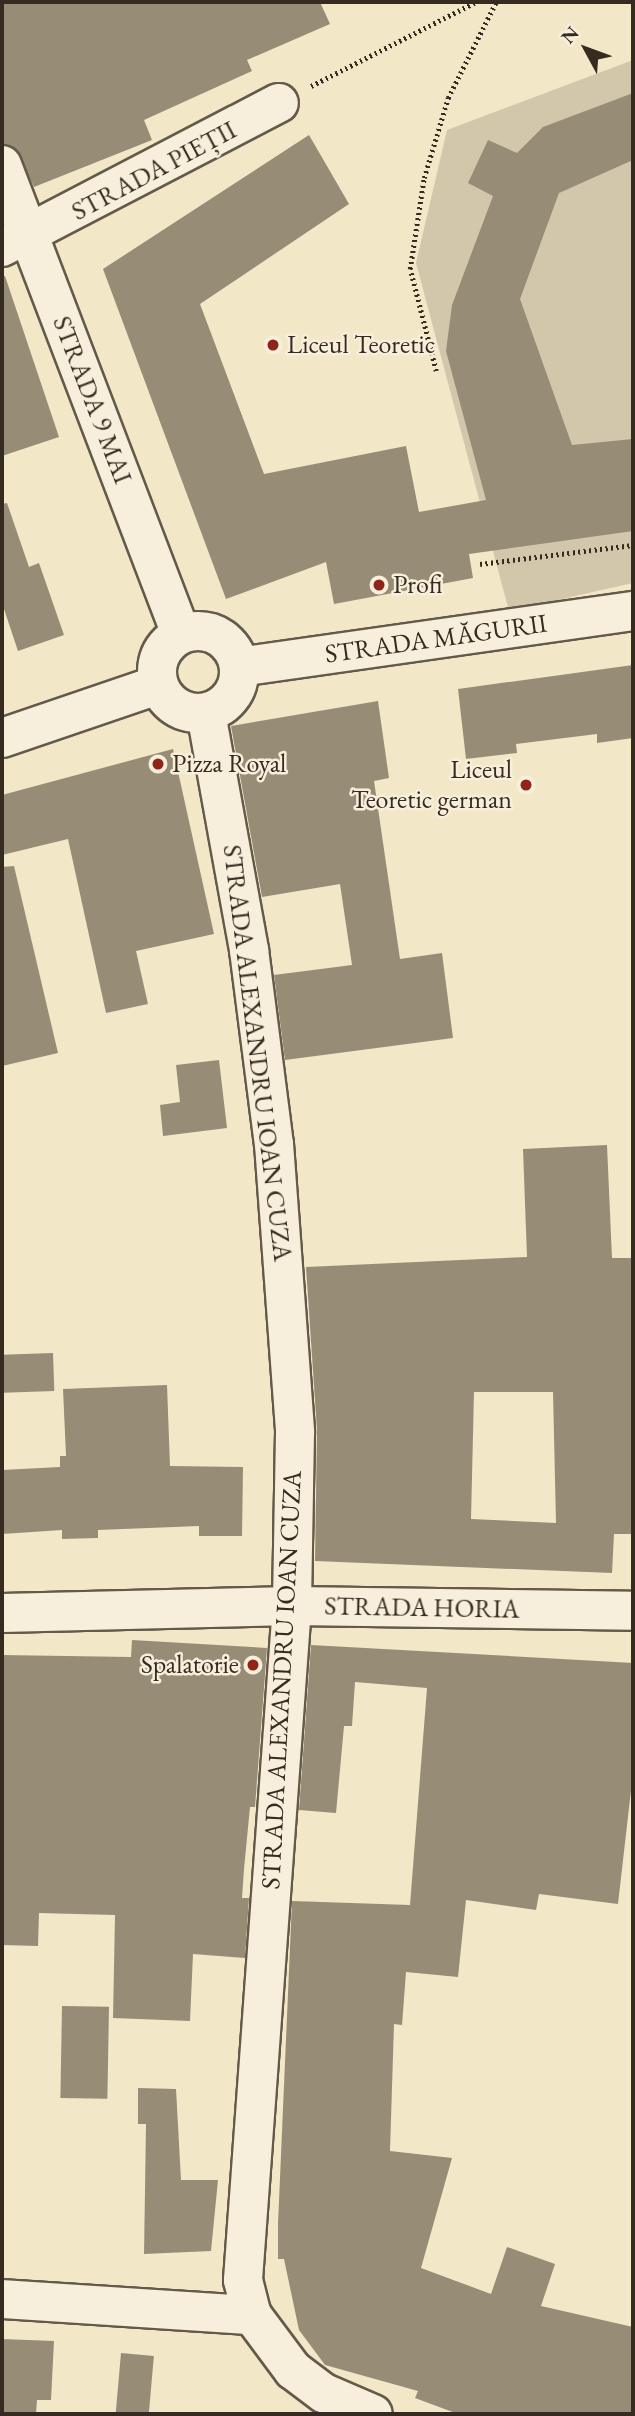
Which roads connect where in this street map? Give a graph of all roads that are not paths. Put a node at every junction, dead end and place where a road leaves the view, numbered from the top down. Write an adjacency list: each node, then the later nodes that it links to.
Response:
1 (279, 103): 3 (street, STRADA PIEȚII)
2 (2, 165): 3 (street, STRADA 9 MAI)
3 (15, 243): 5 (street, STRADA 9 MAI)
4 (633, 611): 6 (street, STRADA MĂGURII)
5 (181, 635): 6 (street); 7 (street)
6 (239, 667): 8 (street)
7 (158, 685): 8 (street); 9 (street)
8 (206, 713): 10 (street, STRADA ALEXANDRU IOAN CUZA)
9 (2, 738)
10 (292, 1606): 11 (street, STRADA HORIA); 12 (street, STRADA HORIA); 14 (street, STRADA ALEXANDRU IOAN CUZA)
11 (633, 1611)
12 (2, 1613)
13 (2, 2299): 14 (street)
14 (252, 2315): 15 (street)
15 (373, 2414)

